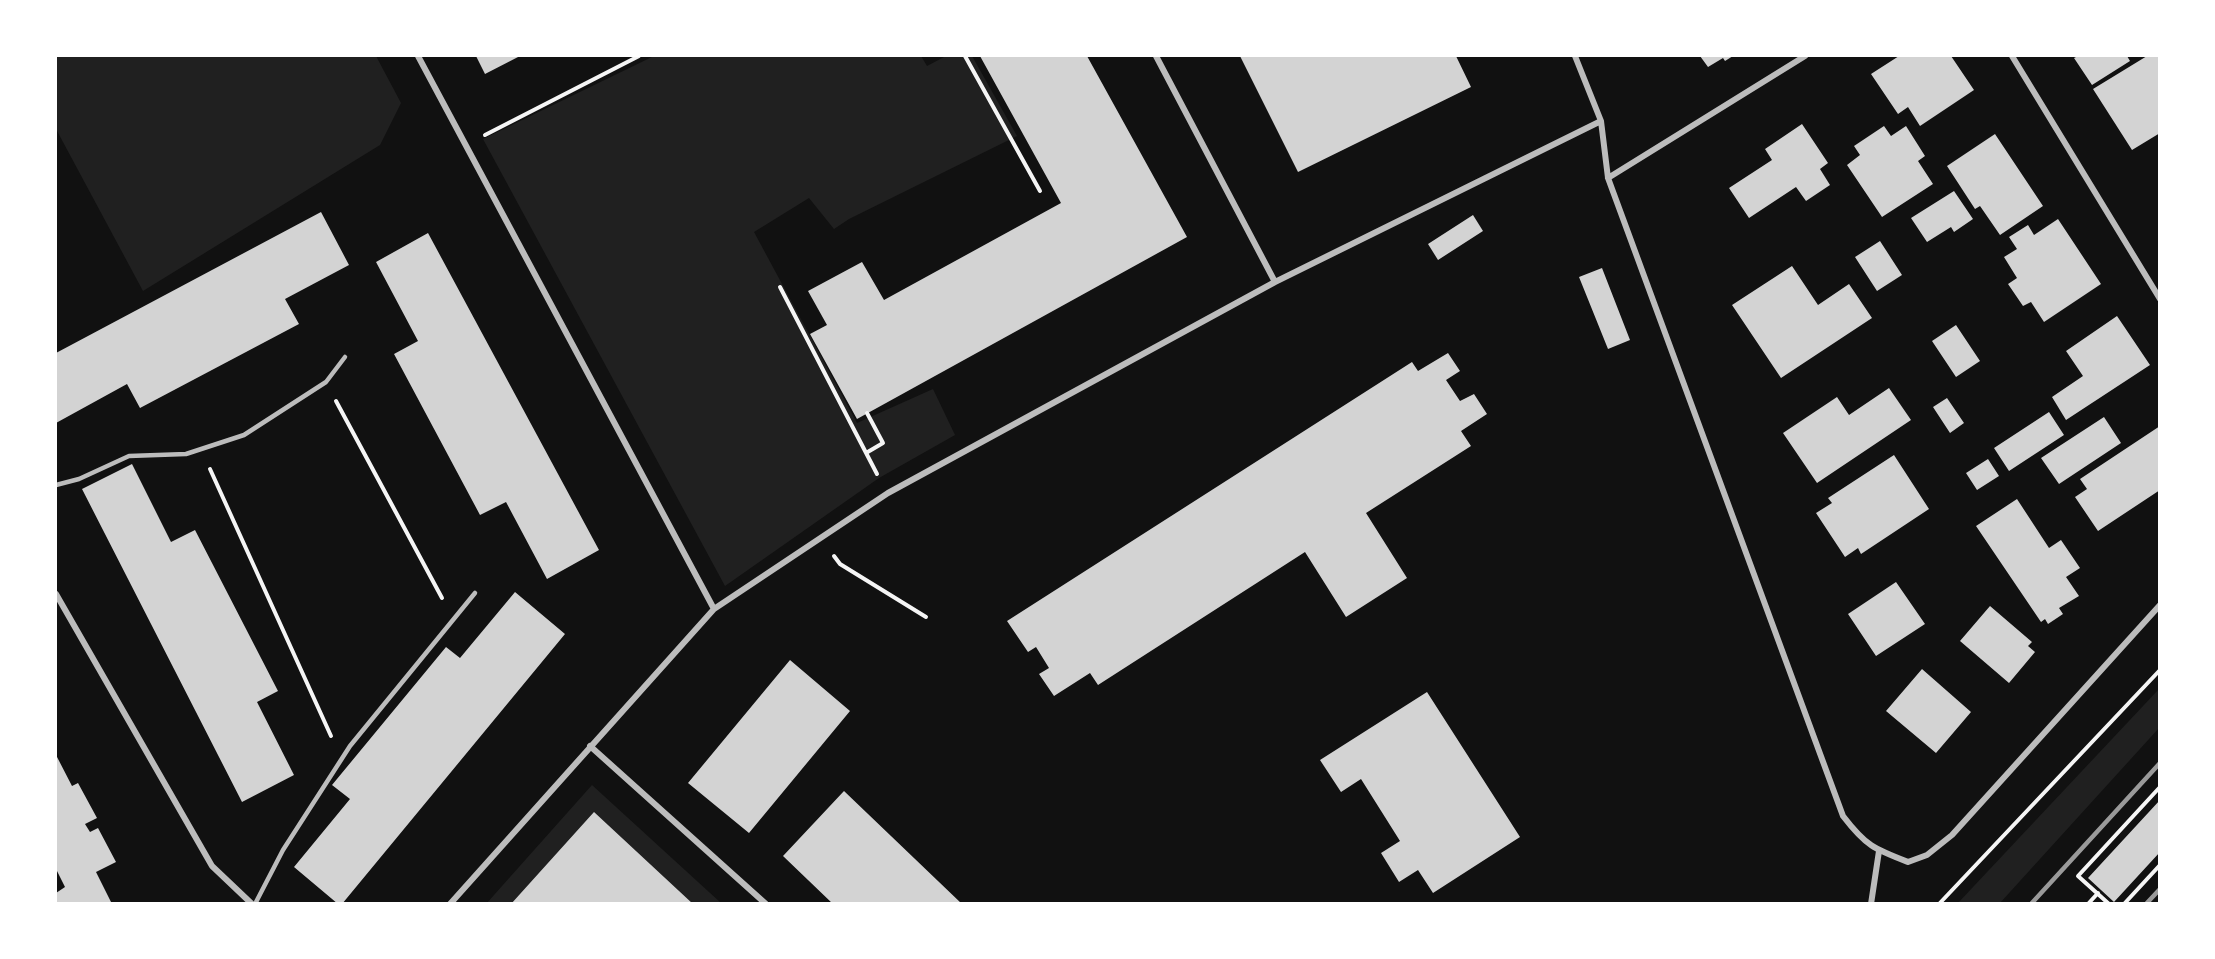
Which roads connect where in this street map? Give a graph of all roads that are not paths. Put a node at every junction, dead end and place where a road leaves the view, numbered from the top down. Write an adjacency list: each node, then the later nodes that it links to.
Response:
1 (418, 56): 15 (street)
2 (1156, 56): 8 (street)
3 (1575, 56): 6 (street)
4 (1805, 56): 7 (street)
5 (2012, 56): 9 (street)
6 (1601, 121): 7 (street); 8 (street)
7 (1608, 178): 17 (street)
8 (1275, 282): 15 (street)
9 (2160, 299)
10 (345, 357): 11 (lane)
11 (56, 485)
12 (475, 593): 18 (lane)
13 (56, 594): 18 (street)
14 (2160, 605): 17 (street)
15 (714, 609): 16 (street)
16 (590, 746): 19 (street); 20 (street)
17 (1879, 851): 21 (street)
18 (254, 903)
19 (450, 903)
20 (766, 903)
21 (1871, 903)

